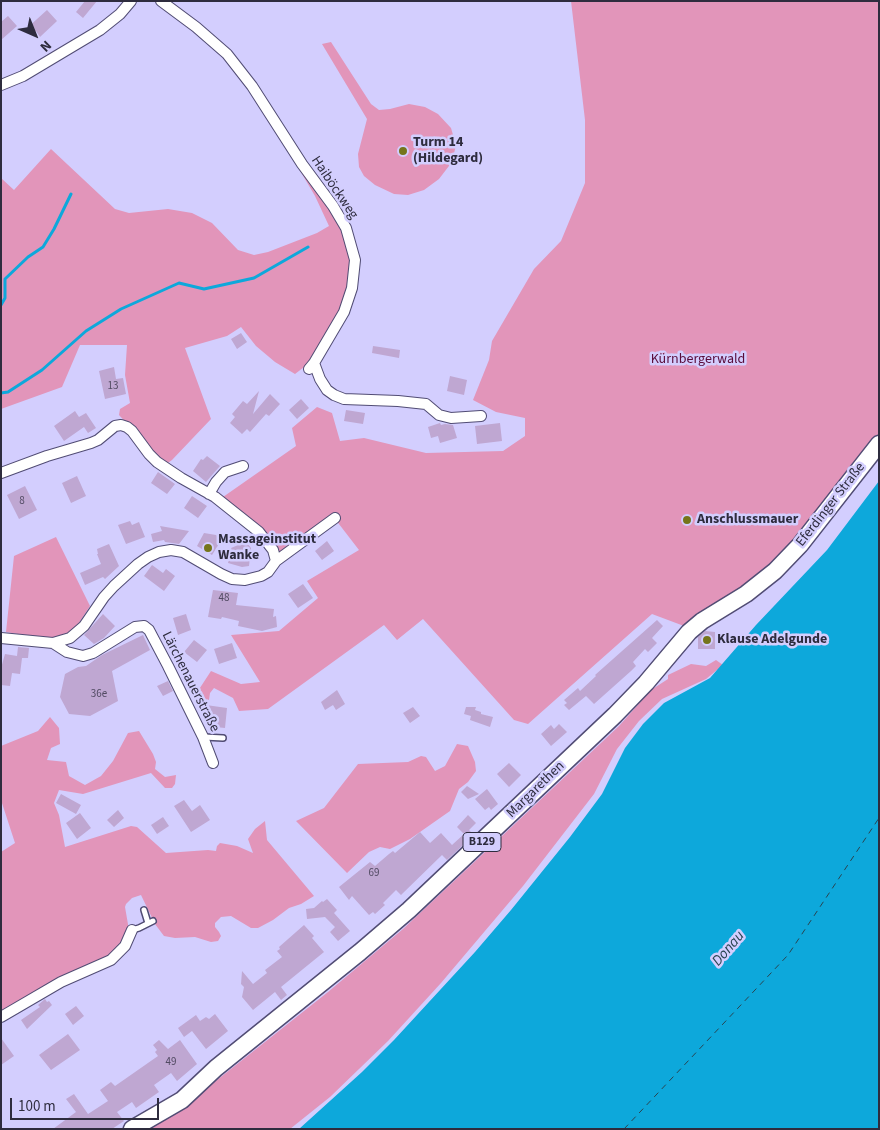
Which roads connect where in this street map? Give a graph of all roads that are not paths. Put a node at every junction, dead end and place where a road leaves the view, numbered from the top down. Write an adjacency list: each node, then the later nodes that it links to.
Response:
1 (131, 1): 3 (street)
2 (161, 1): 4 (street, Haiböckweg)
3 (1, 85)
4 (481, 416)
5 (879, 444): 11 (main road, Eferdinger Straße / B129)
6 (243, 466): 8 (street)
7 (1, 473): 8 (street)
8 (209, 494): 10 (street)
9 (336, 518): 10 (street, Lärchenauerstraße)
10 (276, 561): 13 (street, Lärchenauerstraße)
11 (733, 602): 20 (main road, Margarethen / B129)
12 (1, 638): 13 (street, Lärchenauerstraße)
13 (53, 643): 14 (street, Lärchenauerstraße)
14 (204, 737): 15 (lane); 16 (street, Lärchenauerstraße)
15 (223, 738)
16 (213, 762)
17 (144, 910): 18 (lane)
18 (132, 930): 19 (street)
19 (1, 1017)
20 (138, 1125)

